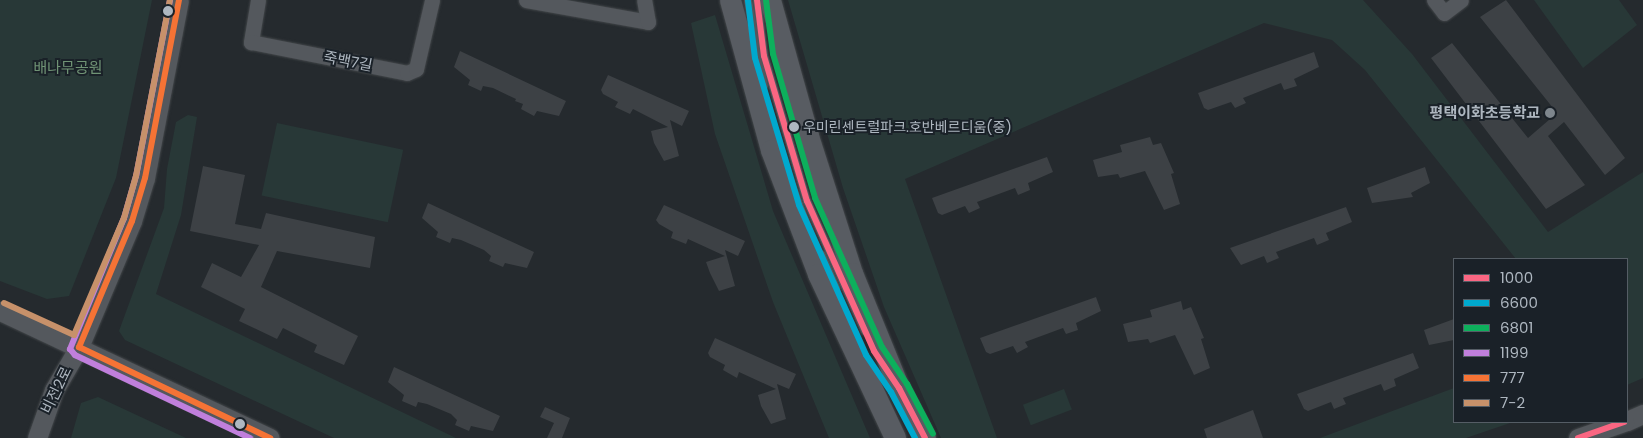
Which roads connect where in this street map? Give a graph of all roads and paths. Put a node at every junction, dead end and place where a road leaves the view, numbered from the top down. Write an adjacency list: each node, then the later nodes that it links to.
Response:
1 (179, 0): 15 (street, 비전2로)
2 (258, 0): 3 (street, 죽백7길)
3 (432, 0)
4 (526, 0): 5 (street)
5 (644, 0)
6 (730, 0): 13 (main road)
7 (748, 0): 12 (lane)
8 (756, 0): 16 (lane)
9 (770, 0): 17 (main road)
10 (1434, 0): 11 (street)
11 (1461, 0)
12 (778, 138): 13 (lane); 24 (lane)
13 (780, 174): 23 (main road)
14 (0, 311): 15 (street)
15 (79, 347): 21 (street, 비전2로); 22 (street)
16 (874, 350): 17 (lane); 25 (lane)
17 (899, 388): 26 (main road)
18 (1643, 414): 19 (street)
19 (1628, 420)
20 (1620, 423): 27 (street)
21 (37, 438)
22 (270, 438)
23 (895, 438)
24 (906, 438)
25 (917, 438)
26 (925, 438)
27 (1578, 438)

